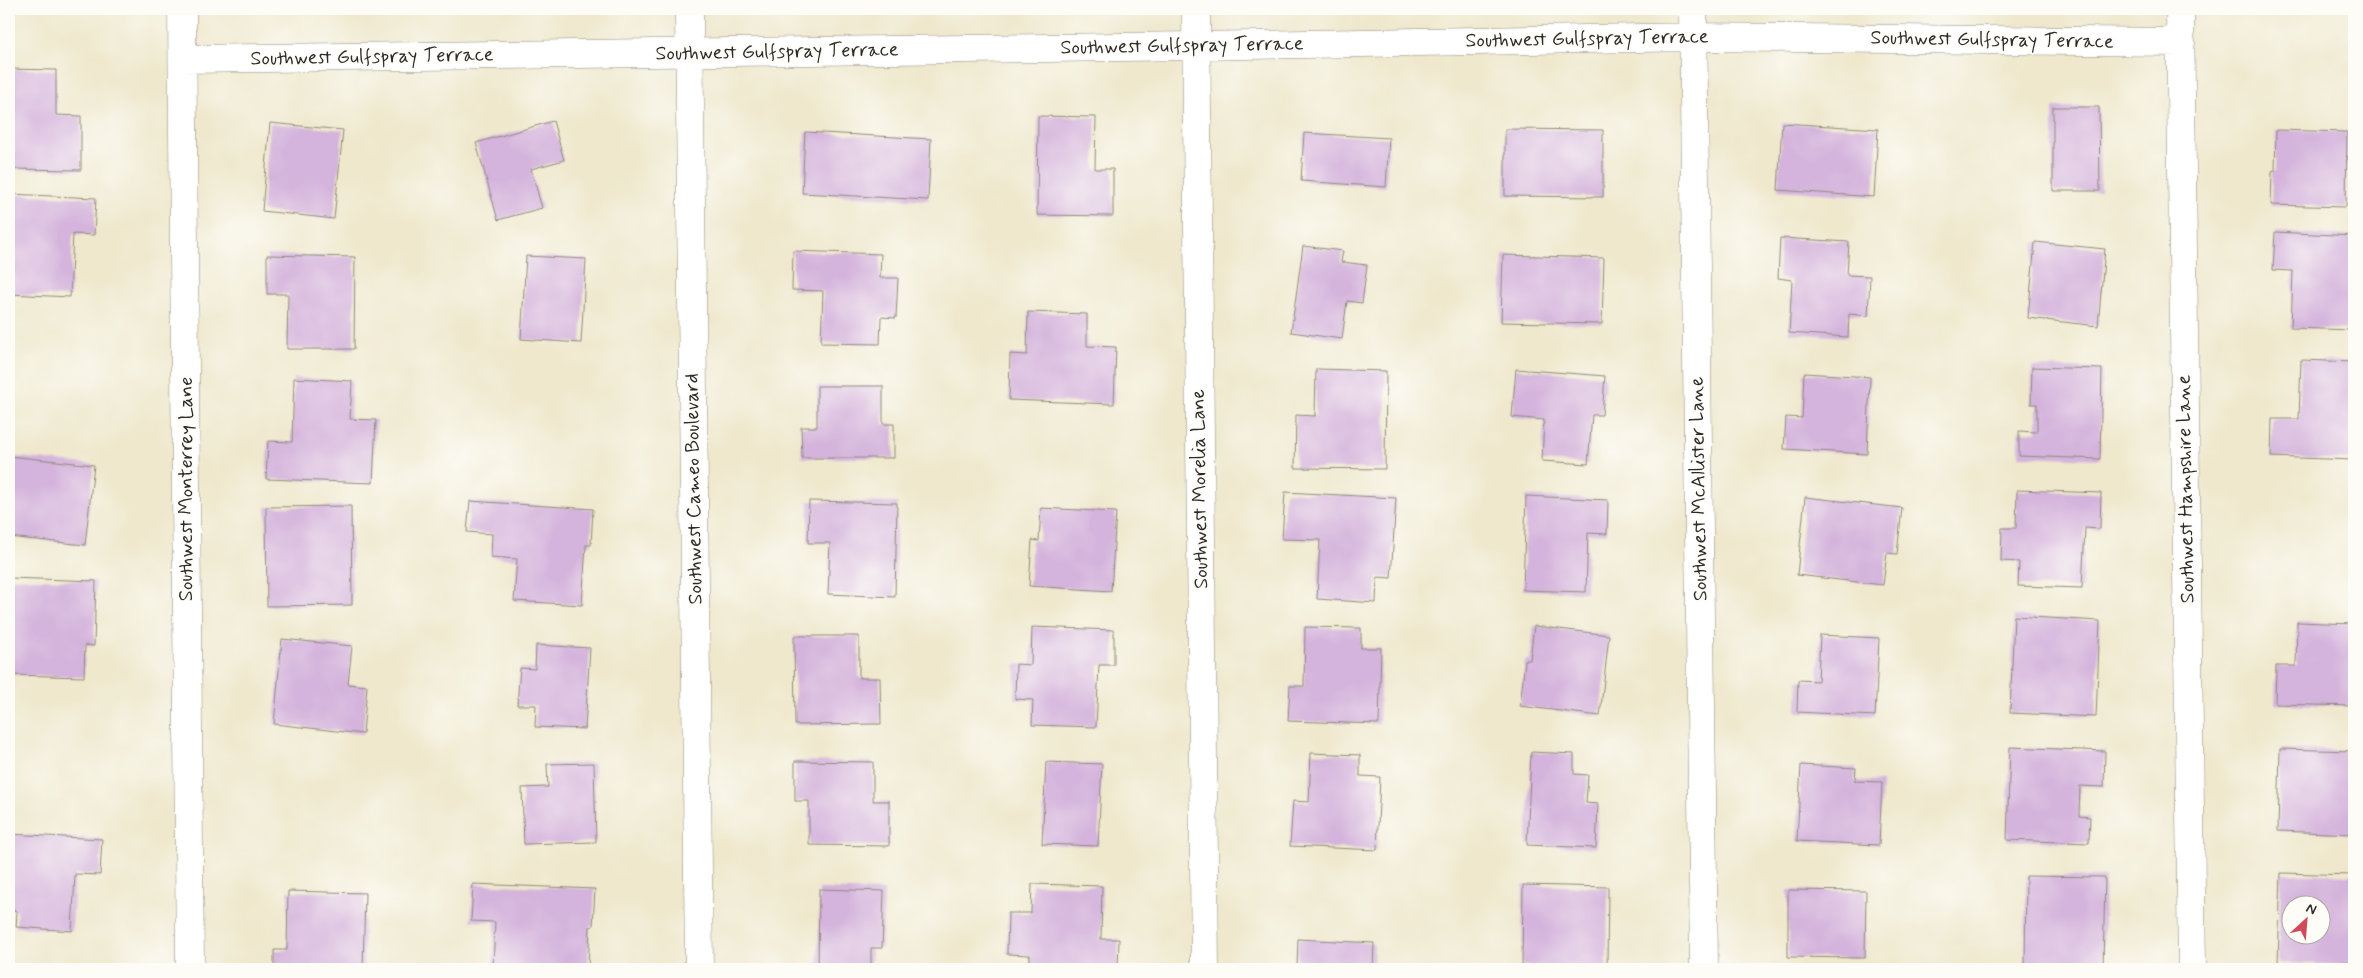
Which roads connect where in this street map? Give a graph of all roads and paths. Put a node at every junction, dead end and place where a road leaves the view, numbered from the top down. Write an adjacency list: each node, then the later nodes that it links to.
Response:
1 (182, 9): 10 (street, Southwest Monterrey Lane)
2 (689, 9): 9 (street, Southwest Cameo Boulevard)
3 (1196, 9): 8 (street, Southwest Morelia Lane)
4 (1693, 9): 6 (street, Southwest McAllister Lane)
5 (2180, 9): 7 (street, Southwest Hampshire Lane)
6 (1694, 37): 7 (street, Southwest Gulfspray Terrace); 8 (street, Southwest Gulfspray Terrace); 14 (street, Southwest McAllister Lane)
7 (2181, 42): 15 (street, Southwest Hampshire Lane)
8 (1196, 46): 9 (street, Southwest Gulfspray Terrace); 13 (street, Southwest Morelia Lane)
9 (690, 53): 10 (street, Southwest Gulfspray Terrace); 12 (street, Southwest Cameo Boulevard)
10 (183, 59): 11 (street, Southwest Monterrey Lane)
11 (190, 969)
12 (699, 969)
13 (1205, 969)
14 (1704, 969)
15 (2192, 969)

